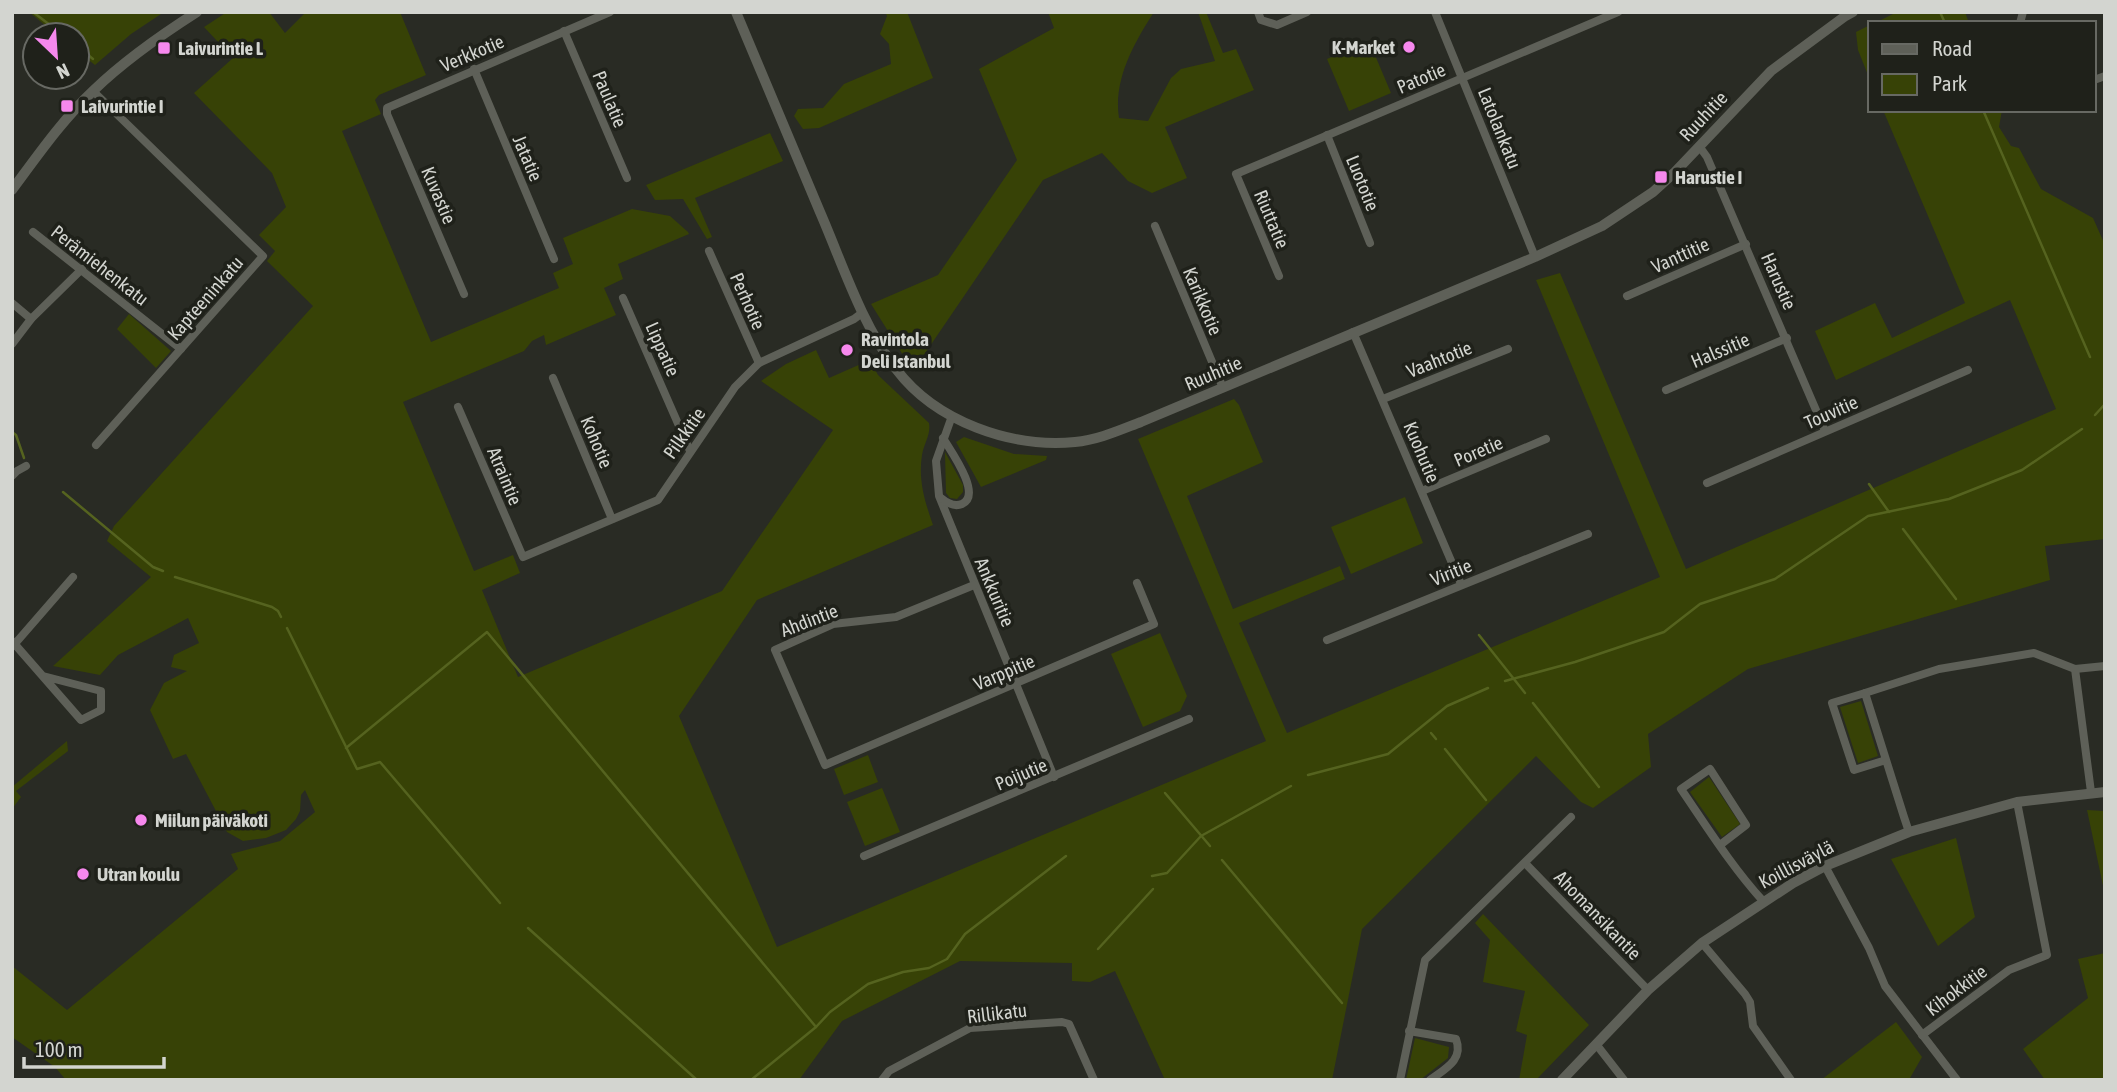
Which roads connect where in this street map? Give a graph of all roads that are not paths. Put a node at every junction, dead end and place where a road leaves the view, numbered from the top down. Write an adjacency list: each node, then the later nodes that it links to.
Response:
1 (197, 12): 12 (main road)
2 (610, 12): 9 (street, Verkkotie)
3 (736, 12): 32 (street, Ruuhitie)
4 (1258, 12): 5 (street)
5 (1307, 12)
6 (1435, 12): 11 (street, Latolankatu)
7 (1618, 12): 11 (street, Patotie)
8 (1853, 12): 15 (street, Ruuhitie)
9 (564, 31): 10 (street, Verkkotie); 17 (street, Paulatie)
10 (474, 69): 13 (street, Verkkotie); 25 (street, Jatatie)
11 (1463, 77): 14 (street, Patotie); 24 (street, Latolankatu)
12 (93, 91): 18 (main road); 37 (street, Kapteeninkatu)
13 (387, 108): 28 (street, Kuvastie)
14 (1327, 135): 16 (street, Patotie); 21 (street, Luototie)
15 (1699, 146): 22 (street, Harustie); 24 (street, Ruuhitie)
16 (1236, 174): 27 (street, Riuttatie)
17 (627, 178)
18 (12, 190)
19 (1155, 226): 42 (street, Karikkotie)
20 (33, 232): 26 (street, Perämiehenkatu)
21 (1370, 243)
22 (1745, 244): 29 (street, Vanttitie); 35 (street, Harustie)
23 (709, 251): 39 (street, Perhotie)
24 (1535, 257): 34 (street, Ruuhitie)
25 (554, 259)
26 (82, 269): 33 (street); 37 (street, Perämiehenkatu)
27 (1279, 276)
28 (464, 294)
29 (1627, 296)
30 (623, 298): 51 (street, Lippatie)
31 (12, 303): 33 (street)
32 (862, 313): 39 (street, Pilkkitie); 46 (street, Ruuhitie)
33 (31, 320): 36 (street)
34 (1353, 332): 42 (street, Ruuhitie); 44 (street, Kuohutie)
35 (1787, 338): 43 (street, Halssitie); 47 (street, Harustie)
36 (12, 344)
37 (181, 349): 50 (street, Kapteeninkatu)
38 (1508, 349): 44 (street, Vaahtotie)
39 (759, 363): 51 (street, Pilkkitie)
40 (1968, 370): 47 (street, Touvitie)
41 (553, 378): 57 (street, Kohotie)
42 (1223, 388): 46 (street, Ruuhitie)
43 (1666, 390)
44 (1383, 399): 55 (street, Kuohutie)
45 (458, 407): 59 (street, Atraintie)
46 (952, 416): 48 (street, Ankkuritie)
47 (1825, 431): 54 (street, Touvitie)
48 (943, 438): 56 (street, Ankkuritie); 56 (street)
49 (1546, 439): 55 (street, Poretie)
50 (96, 445)
51 (690, 451): 57 (street, Pilkkitie)
52 (26, 466): 53 (street)
53 (12, 477)
54 (1707, 483)
55 (1422, 491): 62 (street, Kuohutie)
56 (939, 496): 63 (street, Ankkuritie)
57 (612, 519): 59 (street, Pilkkitie)
58 (1588, 534): 62 (street, Viritie)
59 (523, 557)
60 (72, 577): 65 (street)
61 (1137, 583): 69 (street, Varppitie)
62 (1461, 584): 64 (street, Viritie)
63 (974, 585): 69 (street, Ankkuritie); 73 (street, Ahdintie)
64 (1327, 640)
65 (13, 644): 68 (street)
66 (2105, 666): 67 (street)
67 (2075, 669): 70 (street); 75 (street)
68 (43, 676): 68 (street)
69 (1016, 684): 73 (street, Varppitie); 74 (street, Ankkuritie)
70 (1865, 693): 72 (street); 72 (street)
71 (1189, 719): 74 (street, Poijutie)
72 (1886, 760): 79 (street)
73 (825, 765)
74 (1054, 777): 81 (street, Poijutie)
75 (2091, 792): 76 (street, Koillisväylä); 77 (street, Koillisväylä)
76 (2105, 792)
77 (2017, 802): 79 (street, Koillisväylä); 88 (street, Kihokkitie)
78 (1571, 817): 82 (street)
79 (1909, 832): 83 (street, Koillisväylä)
80 (1720, 845): 80 (street); 84 (street)
81 (864, 856)
82 (1525, 863): 86 (street, Ahomansikantie); 87 (street)
83 (1825, 866): 84 (street, Koillisväylä); 88 (street, Kihokkitie)
84 (1763, 901): 85 (street, Koillisväylä)
85 (1702, 943): 86 (street, Koillisväylä); 96 (street)
86 (1648, 990): 89 (street, Koillisväylä)
87 (1409, 1031): 92 (street); 93 (street)
88 (1922, 1035): 97 (street)
89 (1596, 1044): 94 (street, Koillisväylä); 95 (street)
90 (881, 1080): 91 (street, Rillikatu)
91 (1094, 1080)
92 (1400, 1080)
93 (1430, 1080)
94 (1562, 1080)
95 (1623, 1080)
96 (1791, 1080)
97 (1957, 1080)

